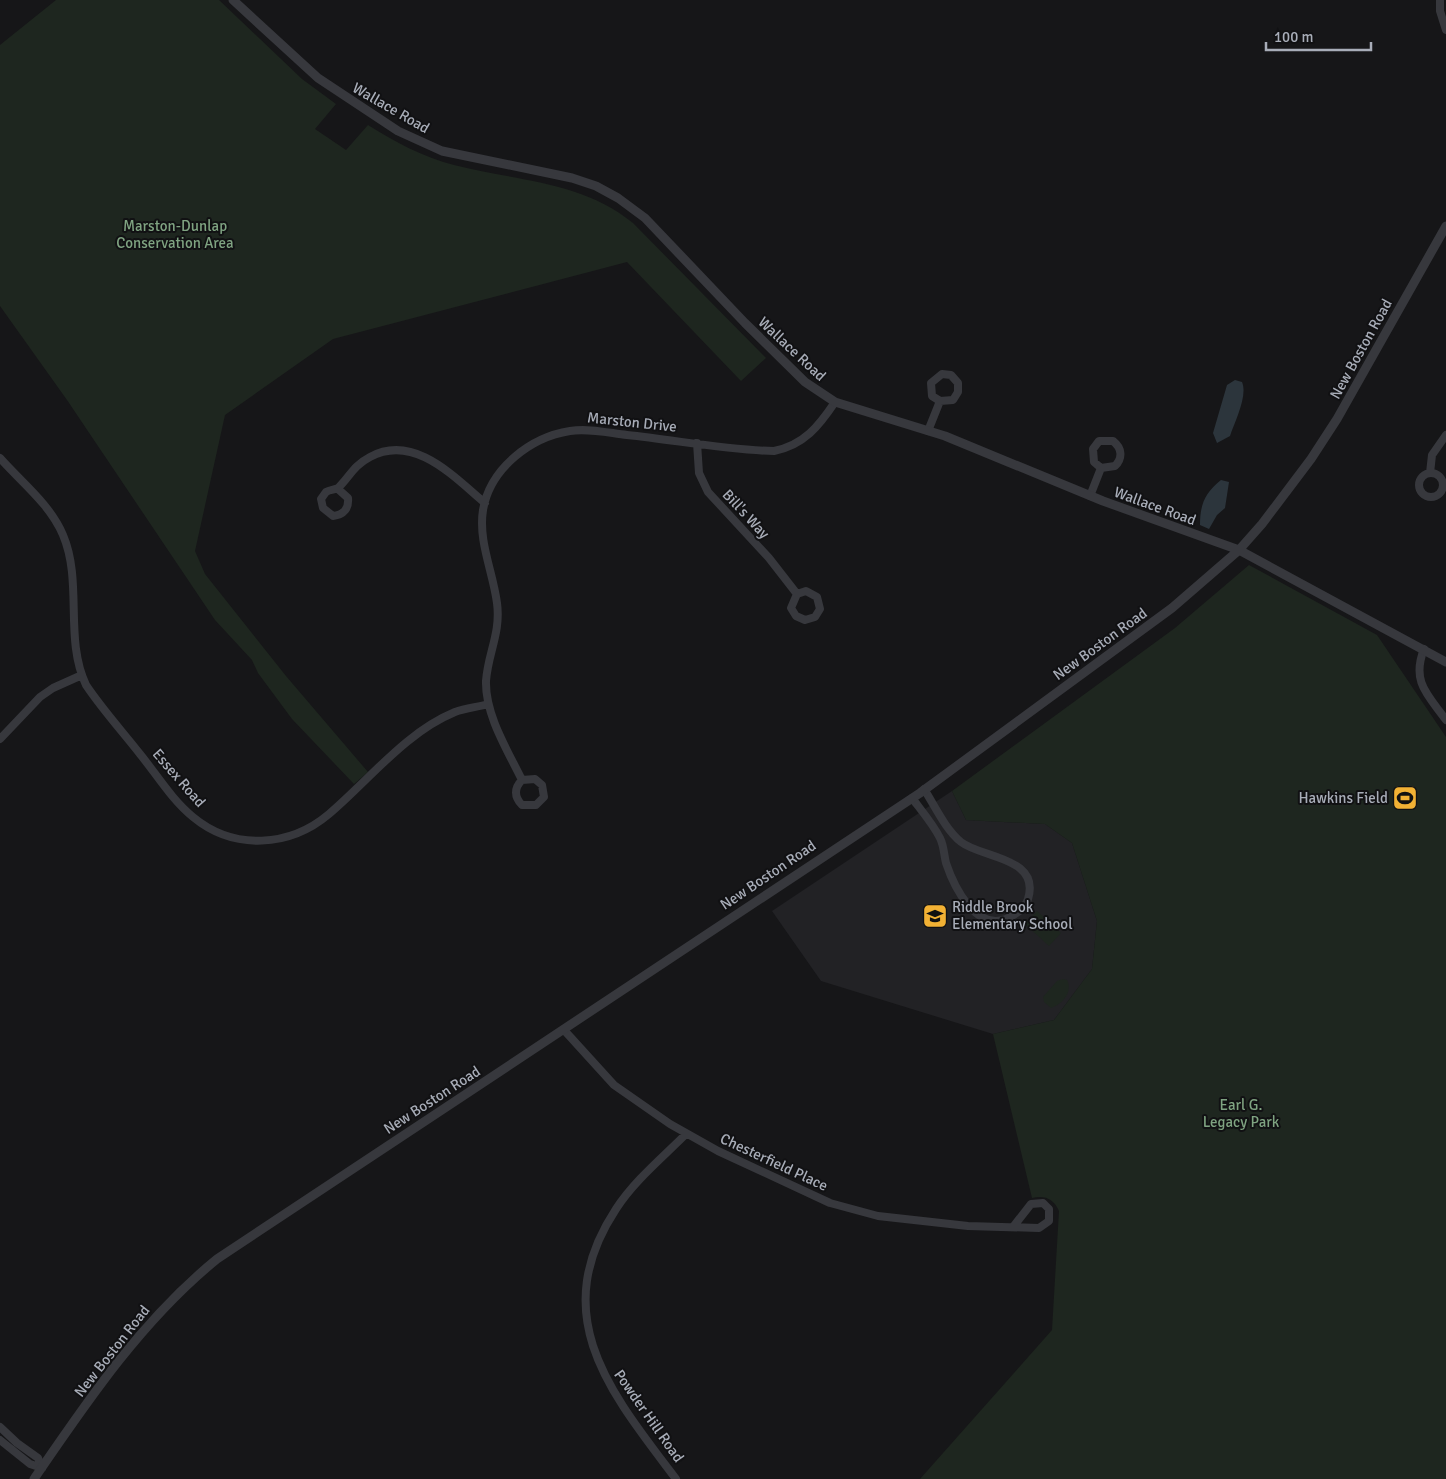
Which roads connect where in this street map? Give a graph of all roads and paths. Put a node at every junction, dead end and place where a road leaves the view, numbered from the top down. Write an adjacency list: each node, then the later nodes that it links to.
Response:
1 (233, 0): 6 (street, Wallace Road)
2 (1440, 0): 3 (street)
3 (1446, 30)
4 (1446, 226): 16 (street, New Boston Road)
5 (940, 401): 7 (street)
6 (835, 402): 7 (street, Wallace Road); 9 (street, Marston Drive)
7 (928, 431): 14 (street, Wallace Road)
8 (1446, 435): 12 (street)
9 (697, 443): 15 (street, Marston Drive); 17 (street, Bill's Way)
10 (0, 458): 20 (street, Essex Road)
11 (1101, 468): 14 (street)
12 (1430, 473)
13 (338, 489): 15 (street)
14 (1090, 496): 16 (street, Wallace Road)
15 (485, 503): 21 (street, Marston Drive)
16 (1239, 550): 18 (street, Wallace Road); 25 (street, New Boston Road)
17 (797, 594)
18 (1424, 649): 19 (street, Wallace Road); 22 (street)
19 (1446, 662)
20 (82, 675): 21 (street, Essex Road); 23 (street)
21 (488, 704): 24 (street, Marston Drive)
22 (1446, 720)
23 (0, 739)
24 (522, 780)
25 (924, 789): 26 (street, New Boston Road); 26 (street)
26 (912, 798): 27 (street, New Boston Road)
27 (564, 1030): 28 (street, Chesterfield Place); 32 (street, New Boston Road)
28 (686, 1134): 29 (street, Chesterfield Place); 34 (street, Powder Hill Road)
29 (1012, 1227): 29 (street, Chesterfield Place)
30 (0, 1427): 32 (street)
31 (0, 1440): 32 (street)
32 (42, 1468): 33 (street, New Boston Road)
33 (34, 1479)
34 (676, 1479)

